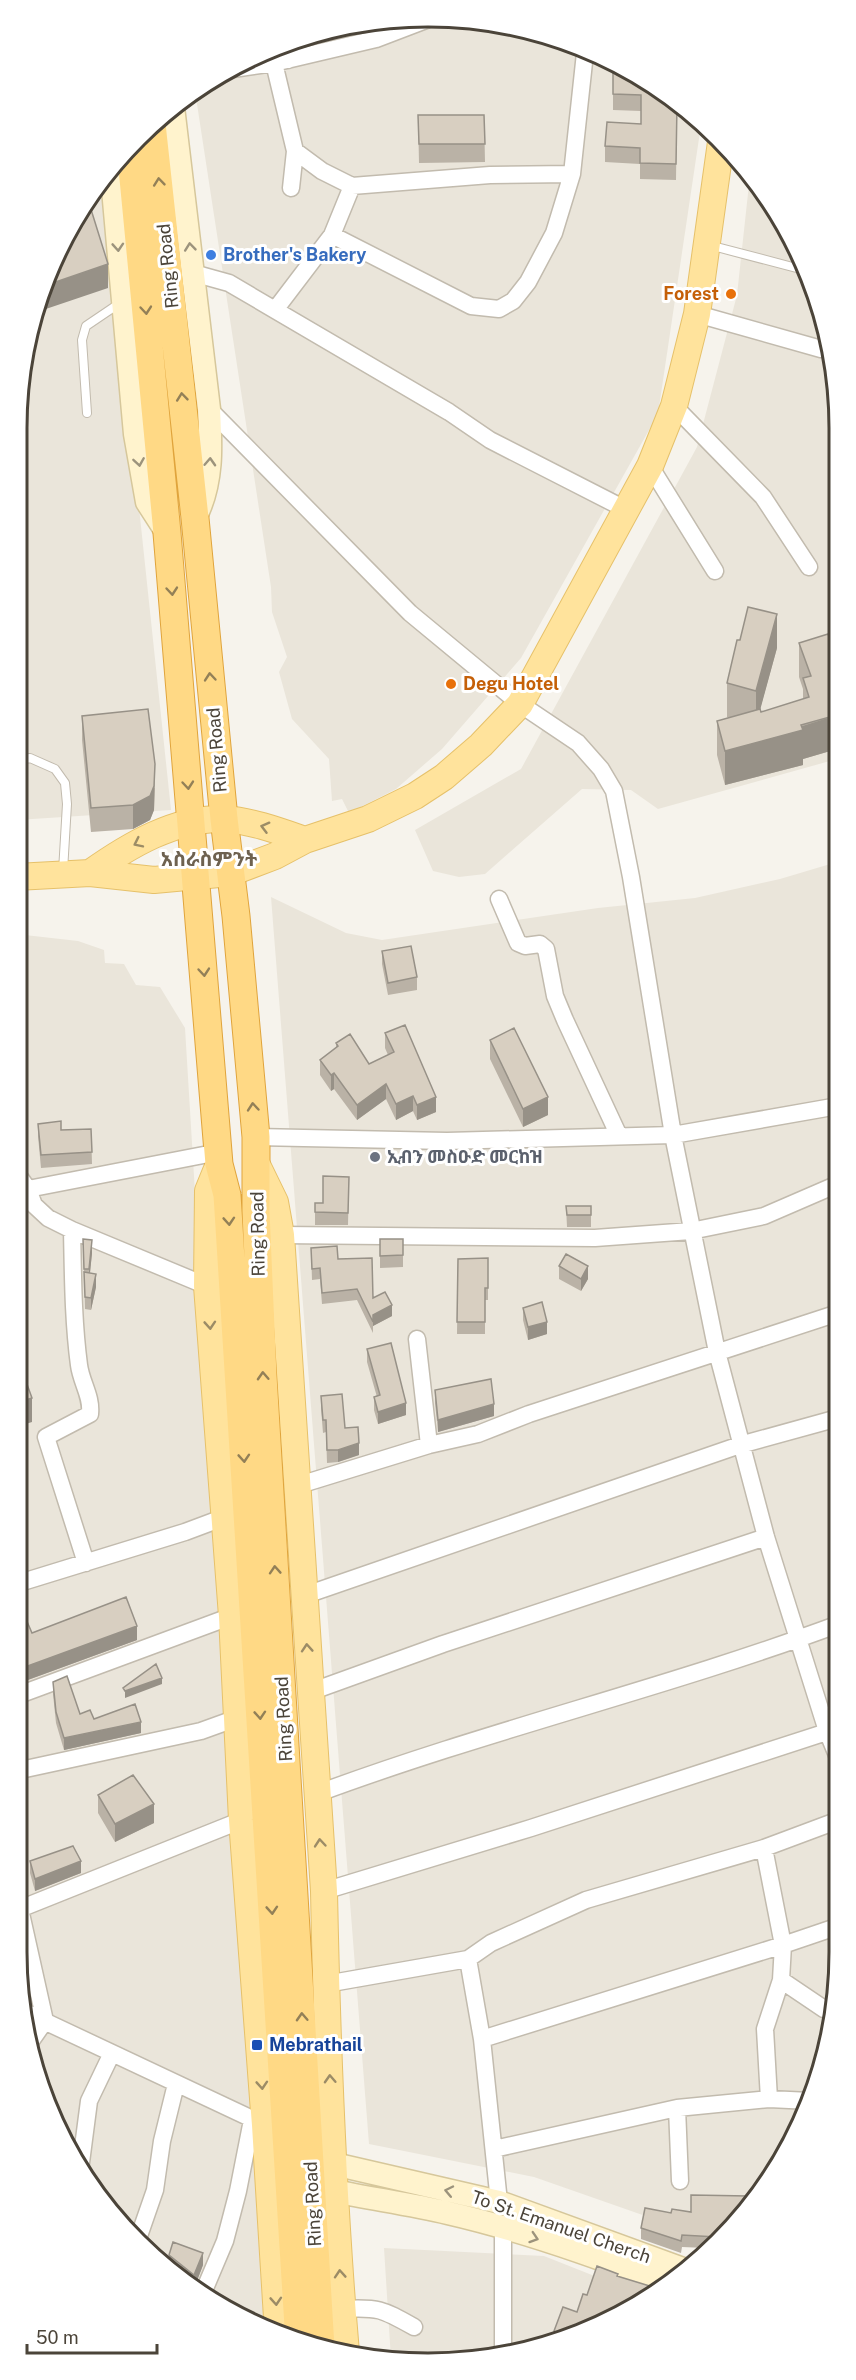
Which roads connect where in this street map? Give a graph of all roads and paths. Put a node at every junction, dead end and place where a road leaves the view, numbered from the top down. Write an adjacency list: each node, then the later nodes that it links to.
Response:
1 (405, 28): 2 (street)
2 (281, 56): 6 (street)
3 (584, 59): 9 (street)
4 (174, 118): 16 (main road, one-way to 4)
5 (153, 136): 26 (highway, Ring Road, one-way to 5)
6 (295, 151): 11 (street); 12 (street)
7 (720, 153): 14 (main road)
8 (131, 159): 27 (highway, Ring Road, one-way to 27)
9 (572, 174): 11 (street); 13 (street)
10 (110, 184): 17 (main road, one-way to 17)
11 (352, 186): 13 (street)
12 (291, 188)
13 (332, 235): 18 (street)
14 (707, 245): 15 (lane); 19 (main road)
15 (795, 268)
16 (193, 273): 18 (street); 22 (main road)
17 (122, 302): 23 (lane); 27 (main road, one-way to 27)
18 (275, 309): 25 (street)
19 (697, 314): 20 (street); 21 (main road)
20 (821, 349)
21 (674, 406): 24 (main road); 28 (street)
22 (209, 409): 26 (main road, one-way to 22); 30 (street)
23 (87, 413)
24 (650, 466): 25 (main road); 29 (street)
25 (627, 510): 30 (main road)
26 (195, 518): 32 (highway, Ring Road, one-way to 26)
27 (167, 532): 33 (highway, Ring Road, one-way to 33)
28 (809, 567)
29 (715, 571)
30 (520, 704): 34 (main road); 42 (street)
31 (27, 759): 37 (lane)
32 (224, 819): 33 (main road); 34 (main road, one-way to 32); 36 (highway, Ring Road)
33 (192, 822): 35 (main road, one-way to 35); 39 (highway, Ring Road)
34 (305, 840): 36 (main road)
35 (90, 873): 37 (main road); 39 (main road)
36 (230, 873): 39 (main road); 44 (highway, Ring Road, one-way to 36)
37 (63, 874): 38 (main road)
38 (27, 876)
39 (194, 878): 45 (highway, Ring Road, one-way to 45)
40 (498, 899): 43 (street)
41 (829, 1108): 42 (street)
42 (673, 1135): 43 (street); 51 (street)
43 (619, 1136): 44 (street)
44 (256, 1137): 46 (highway, Ring Road)
45 (219, 1158): 48 (street); 53 (main road); 112 (highway, Ring Road, one-way to 112)
46 (257, 1165): 52 (main road); 113 (highway, Ring Road, one-way to 46)
47 (829, 1188): 51 (street)
48 (27, 1192)
49 (27, 1198): 50 (street)
50 (72, 1230): 53 (street); 63 (street)
51 (691, 1231): 52 (street); 56 (street)
52 (281, 1235): 60 (main road)
53 (207, 1286): 61 (main road, one-way to 61)
54 (829, 1316): 56 (street)
55 (417, 1339): 58 (street)
56 (717, 1352): 58 (street); 59 (street)
57 (829, 1420): 59 (street)
58 (429, 1445): 60 (street)
59 (740, 1445): 62 (street); 65 (street)
60 (296, 1486): 65 (main road)
61 (225, 1517): 63 (street); 66 (main road)
62 (766, 1537): 68 (street); 70 (street)
63 (86, 1563): 64 (street)
64 (27, 1581)
65 (303, 1596): 70 (main road, one-way to 65)
66 (232, 1616): 69 (street); 71 (main road)
67 (829, 1628): 68 (street)
68 (798, 1639): 72 (street); 75 (street)
69 (27, 1692)
70 (310, 1692): 75 (main road)
71 (237, 1718): 74 (street); 76 (main road)
72 (829, 1719)
73 (829, 1730): 79 (street)
74 (27, 1769)
75 (316, 1794): 79 (main road, one-way to 75)
76 (242, 1820): 80 (street); 97 (main road, one-way to 97)
77 (829, 1824): 78 (street)
78 (764, 1848): 83 (street); 84 (street)
79 (324, 1891): 86 (main road)
80 (27, 1906)
81 (829, 1930): 83 (street)
82 (27, 1933): 89 (street)
83 (783, 1946): 85 (street); 91 (street)
84 (468, 1959): 86 (street); 91 (street)
85 (781, 1980): 87 (street); 94 (street)
86 (326, 1984): 100 (main road, one-way to 86)
87 (825, 2009)
88 (32, 2015): 89 (street)
89 (45, 2021): 90 (street); 92 (street)
90 (36, 2034)
91 (482, 2039): 98 (street)
92 (112, 2053): 93 (street); 99 (street)
93 (176, 2084): 97 (street); 105 (street)
94 (769, 2099): 95 (street); 96 (street)
95 (800, 2101)
96 (677, 2108): 98 (street); 101 (street)
97 (259, 2122): 108 (street); 110 (main road, one-way to 110)
98 (494, 2149): 103 (street)
99 (82, 2154)
100 (334, 2164): 102 (main road); 103 (main road, To St. Emanuel Cherch, one-way to 100)
101 (680, 2181)
102 (334, 2191): 104 (main road, To St. Emanuel Cherch); 109 (main road, one-way to 102)
103 (499, 2202): 106 (main road, To St. Emanuel Cherch)
104 (503, 2228): 107 (main road, To St. Emanuel Cherch, one-way to 107); 115 (street)
105 (141, 2232)
106 (675, 2267)
107 (657, 2280)
108 (206, 2286)
109 (342, 2309): 111 (street); 114 (main road)
110 (277, 2323)
111 (414, 2327)
112 (298, 2332)
113 (320, 2338)
114 (345, 2344)
115 (503, 2346)

